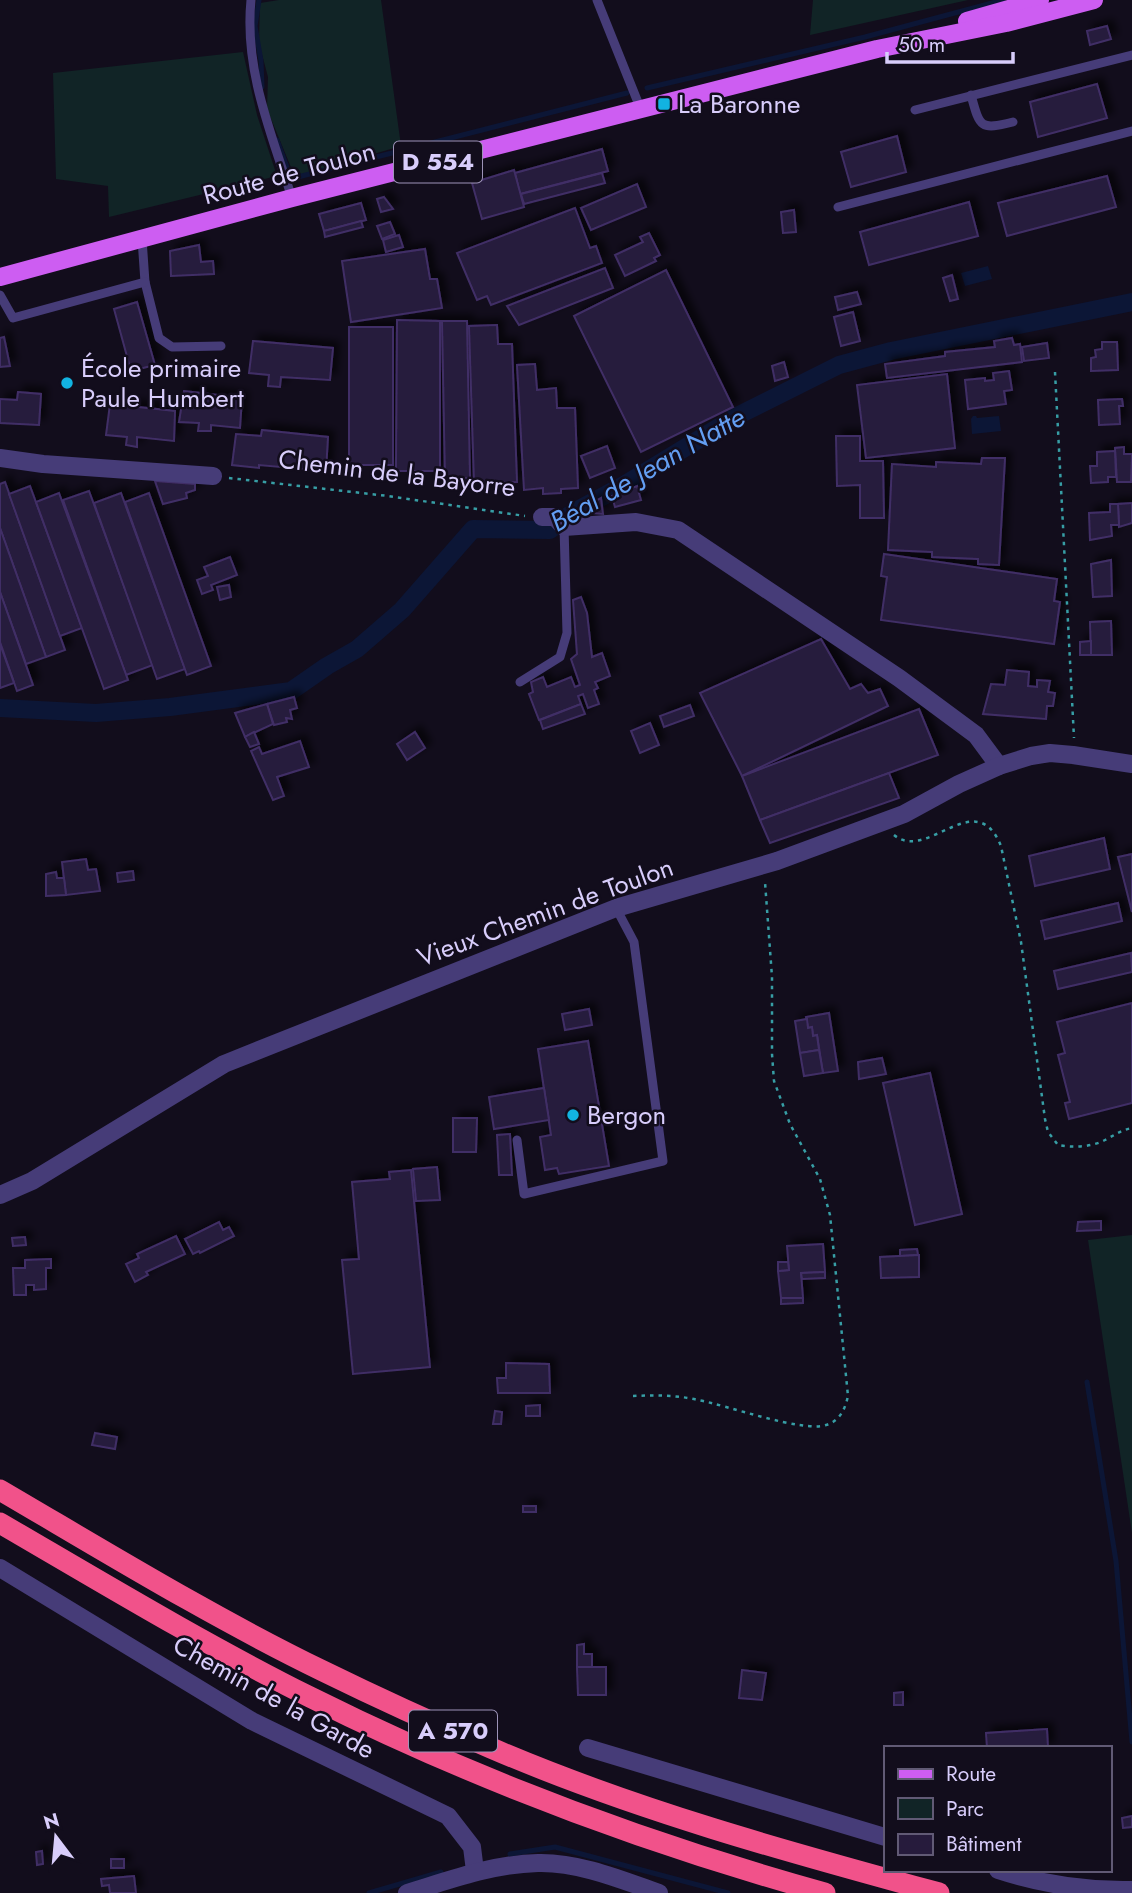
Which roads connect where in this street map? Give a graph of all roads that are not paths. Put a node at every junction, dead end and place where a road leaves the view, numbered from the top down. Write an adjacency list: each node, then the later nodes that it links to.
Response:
1 (251, 0): 12 (lane)
2 (597, 0): 8 (lane)
3 (1040, 0): 5 (main road, Route de Toulon / D 554)
4 (1094, 0): 5 (main road, Route de Toulon / D 554)
5 (877, 49): 8 (main road, Route de Toulon / D 554)
6 (1132, 55): 7 (lane)
7 (971, 95): 9 (lane); 10 (lane)
8 (641, 110): 12 (main road, Route de Toulon / D 554)
9 (915, 110)
10 (1013, 121)
11 (1132, 131): 13 (lane)
12 (292, 198): 14 (main road, Route de Toulon / D 554)
13 (838, 207)
14 (142, 239): 15 (main road, Route de Toulon / D 554); 16 (lane)
15 (0, 277)
16 (145, 282): 17 (lane); 18 (lane)
17 (0, 295)
18 (221, 346)
19 (0, 458): 20 (street)
20 (213, 476)
21 (556, 521): 22 (lane); 24 (street)
22 (520, 682)
23 (1132, 764): 24 (street, Vieux Chemin de Toulon)
24 (999, 766): 25 (street, Vieux Chemin de Toulon)
25 (616, 908): 26 (lane); 27 (street, Vieux Chemin de Toulon)
26 (517, 1140)
27 (0, 1195)
28 (0, 1490): 39 (highway, A 570)
29 (0, 1523): 38 (highway, A 570)
30 (0, 1568): 33 (street, Chemin de la Garde)
31 (588, 1748): 32 (street)
32 (884, 1837)
33 (475, 1871): 36 (street); 37 (street)
34 (1006, 1872): 35 (street)
35 (1132, 1890)
36 (407, 1893)
37 (659, 1893)
38 (825, 1893)
39 (939, 1893)

